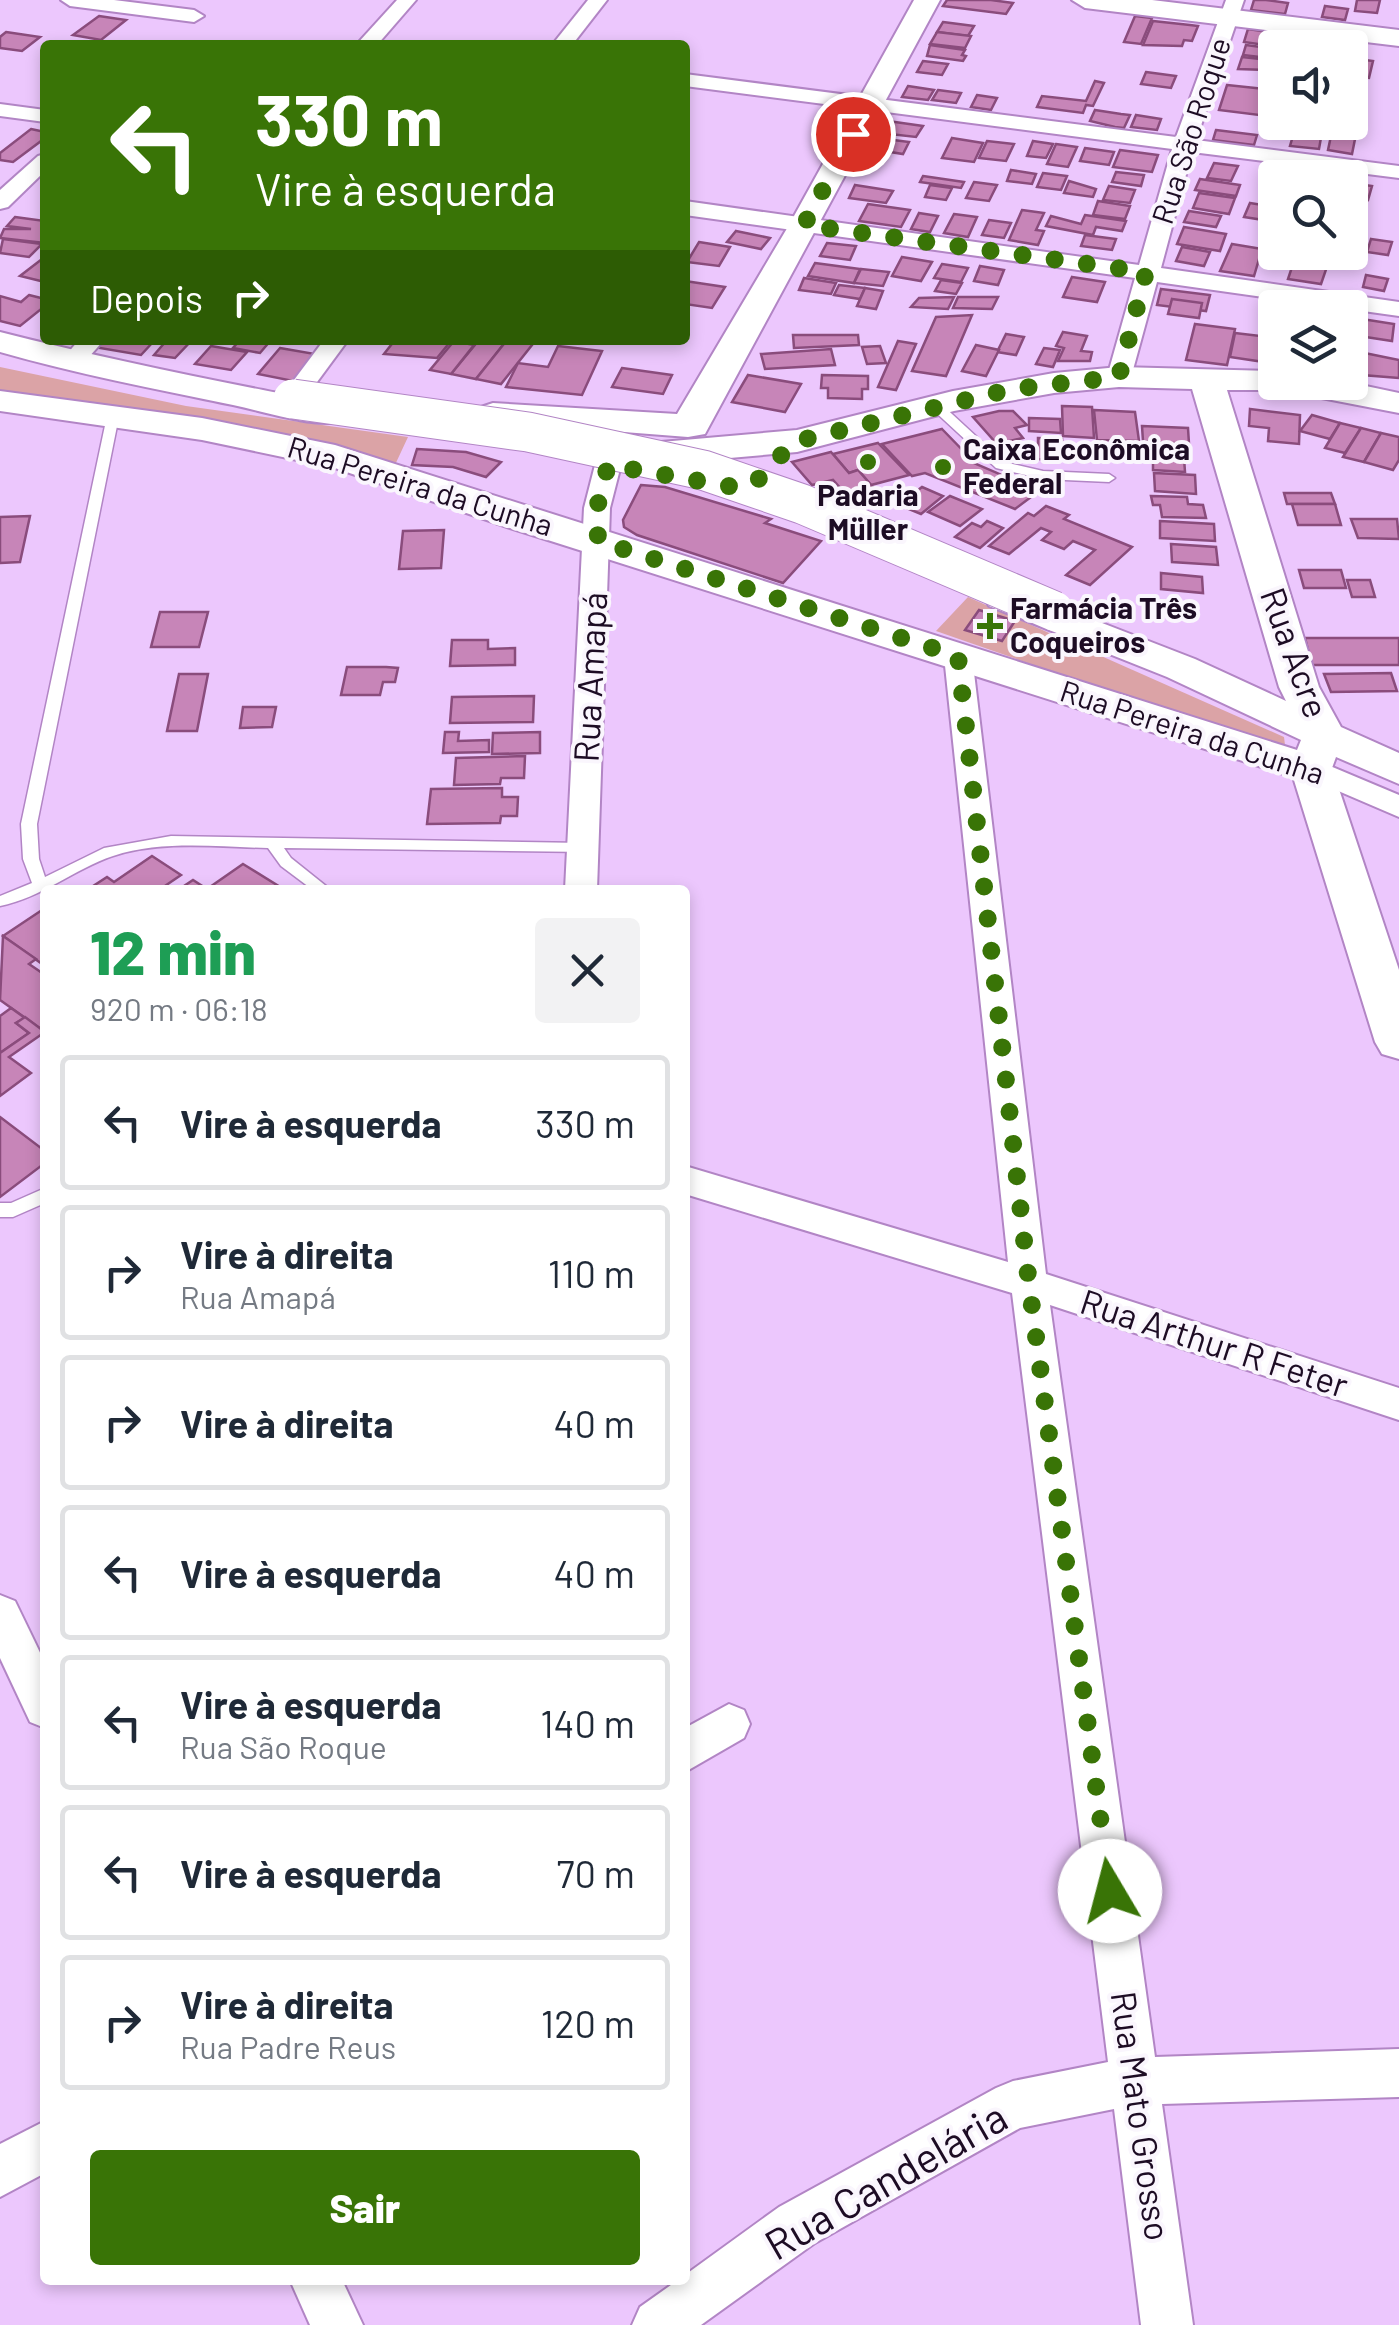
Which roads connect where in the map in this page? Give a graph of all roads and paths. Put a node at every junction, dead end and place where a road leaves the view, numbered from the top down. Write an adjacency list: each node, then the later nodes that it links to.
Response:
1 (70, 0): 8 (street)
2 (212, 0): 8 (street)
3 (407, 0): 11 (street)
4 (598, 0): 12 (street)
5 (927, 0): 14 (main road)
6 (1085, 0): 7 (main road)
7 (1232, 9): 10 (main road); 17 (street, Rua São Roque)
8 (194, 16): 9 (street)
9 (174, 36)
10 (1399, 38)
11 (371, 40)
12 (566, 40)
13 (690, 81): 14 (street)
14 (869, 104): 17 (street); 22 (main road)
15 (0, 110): 16 (street)
16 (40, 115)
17 (1184, 144): 19 (street); 23 (street, Rua São Roque)
18 (40, 165): 20 (street)
19 (1399, 172)
20 (0, 202)
21 (690, 209): 22 (street)
22 (804, 225): 23 (street); 40 (main road)
23 (1146, 272): 24 (street); 28 (street, Rua São Roque)
24 (1399, 308)
25 (0, 342): 27 (main road)
26 (332, 345): 32 (street)
27 (82, 351): 31 (main road)
28 (1119, 377): 29 (main road); 36 (main road)
29 (1206, 377): 30 (main road); 50 (main road, Rua Acre)
30 (1258, 380)
31 (237, 394): 32 (main road); 41 (main road)
32 (295, 396): 38 (main road); 49 (main road, bridge)
33 (1368, 397): 35 (main road)
34 (0, 401): 37 (main road, Rua Pereira da Cunha)
35 (1399, 403)
36 (936, 405): 39 (main road); 45 (lane)
37 (114, 416): 47 (main road, Rua Pereira da Cunha); 55 (lane)
38 (563, 419): 40 (main road); 41 (main road)
39 (877, 420): 40 (main road); 42 (main road)
40 (701, 426): 42 (main road)
41 (523, 449): 43 (main road)
42 (774, 450): 43 (main road); 46 (main road); 49 (main road)
43 (562, 457): 44 (main road)
44 (608, 465): 46 (main road); 47 (street, Rua Amapá)
45 (1110, 478)
46 (705, 483): 49 (main road)
47 (598, 541): 48 (main road, Rua Pereira da Cunha); 54 (street, Rua Amapá)
48 (958, 656): 50 (main road, Rua Pereira da Cunha); 63 (street, Rua Mato Grosso)
49 (1181, 668): 50 (main road)
50 (1317, 750): 51 (main road); 52 (street, Rua Pereira da Cunha); 59 (main road, Rua Acre)
51 (1399, 770)
52 (1399, 807)
53 (271, 841): 54 (lane); 55 (lane); 56 (lane)
54 (583, 848): 57 (street, Rua Amapá)
55 (40, 883): 58 (lane)
56 (316, 885)
57 (581, 885)
58 (0, 902)
59 (1399, 1042)
60 (690, 1182): 63 (street, Rua Arthur R Feter)
61 (40, 1197): 62 (lane)
62 (0, 1210)
63 (1029, 1284): 64 (street, Rua Arthur R Feter); 70 (street, Rua Mato Grosso)
64 (1399, 1404)
65 (0, 1614): 66 (street)
66 (30, 1682)
67 (729, 1724): 68 (street)
68 (690, 1749)
69 (1399, 2073): 70 (street, Rua Candelária)
70 (1135, 2081): 75 (street, Rua Candelária); 76 (street, Rua Mato Grosso)
71 (40, 2148): 72 (street)
72 (0, 2172)
73 (317, 2285): 74 (street)
74 (337, 2325)
75 (658, 2325)
76 (1168, 2325)

